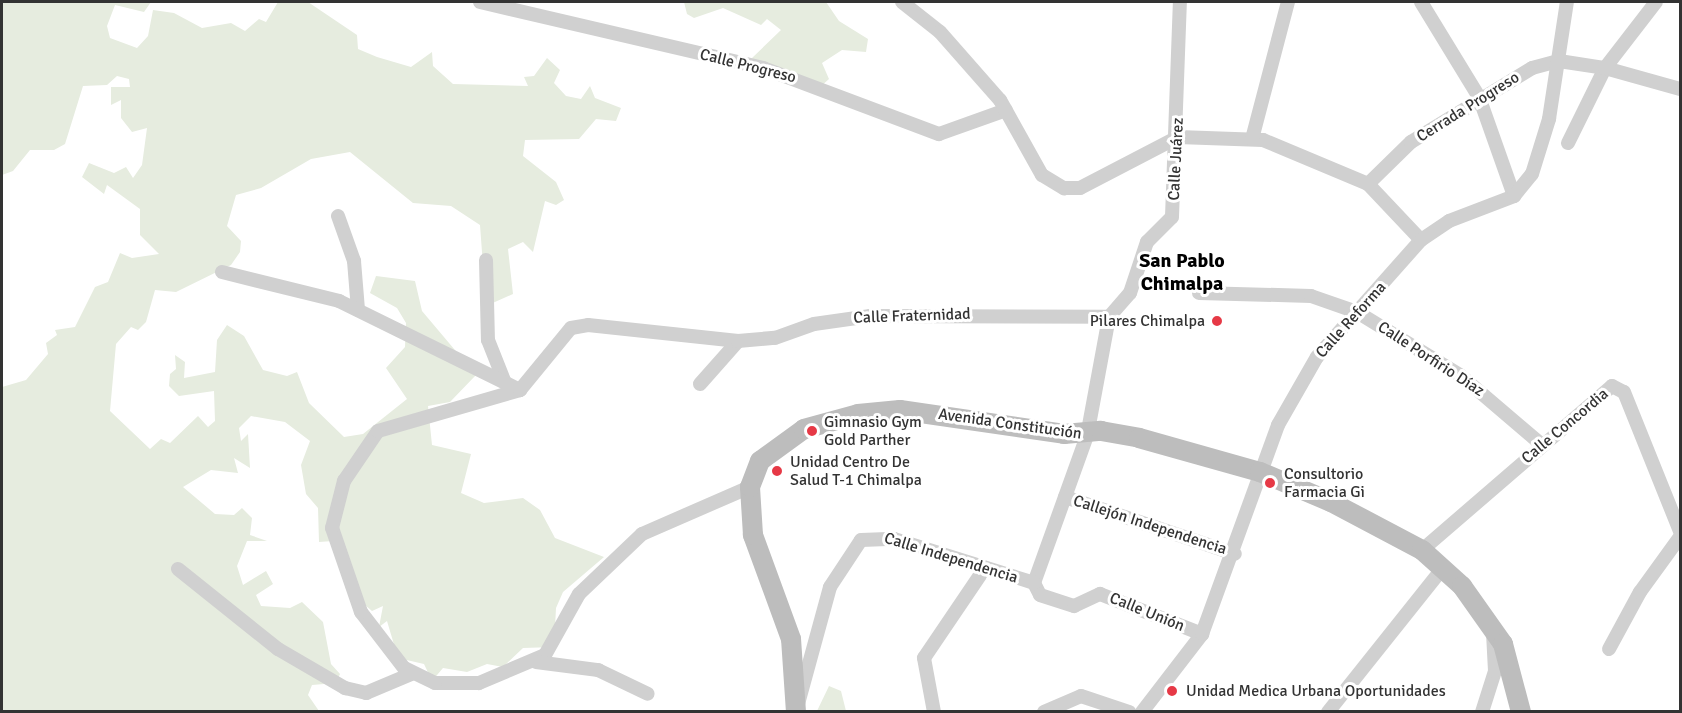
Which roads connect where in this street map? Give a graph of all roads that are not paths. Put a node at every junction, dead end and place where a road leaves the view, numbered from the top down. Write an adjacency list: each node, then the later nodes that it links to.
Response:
1 (480, 2): 12 (street, Calle Progreso)
2 (902, 2): 12 (street)
3 (1180, 2): 13 (street, Calle Juárez)
4 (1421, 2): 11 (street)
5 (1567, 2): 8 (street)
6 (1656, 2): 9 (street)
7 (1285, 3): 14 (street)
8 (1559, 61): 9 (street, Cerrada Progreso); 11 (street, Cerrada Progreso); 17 (street)
9 (1605, 68): 10 (street, Cerrada Progreso); 15 (street)
10 (1680, 89)
11 (1479, 96): 16 (street, Cerrada Progreso); 17 (street)
12 (1006, 110): 13 (street)
13 (1178, 137): 14 (street); 25 (street, Calle Juárez)
14 (1252, 139): 16 (street)
15 (1569, 143)
16 (1368, 184): 19 (street)
17 (1514, 196): 19 (street, Calle Reforma)
18 (338, 216): 23 (street)
19 (1421, 240): 24 (street, Calle Reforma)
20 (486, 260): 27 (street)
21 (222, 272): 23 (street)
22 (1199, 293): 24 (street, Calle Porfirio Díaz)
23 (358, 310): 27 (street)
24 (1357, 312): 31 (street, Calle Porfirio Díaz); 32 (street, Calle Reforma)
25 (1110, 317): 26 (street, Calle Fraternidad); 30 (street, Calle Juárez)
26 (738, 340): 28 (street); 29 (street, Calle Fraternidad)
27 (505, 383): 29 (street)
28 (700, 384)
29 (520, 390): 47 (street)
30 (1087, 436): 32 (main road, Avenida Constitución); 33 (main road, Avenida Constitución); 34 (street, Calle Independencia)
31 (1542, 445): 35 (street, Calle Concordia); 37 (street, Calle Concordia)
32 (1260, 472): 37 (main road, Avenida Constitución); 38 (street, Calle Reforma)
33 (750, 487): 46 (street); 49 (main road, Avenida Constitución)
34 (1065, 497): 38 (street, Callejón Independencia); 42 (street, Calle Independencia)
35 (1680, 531)
36 (1680, 537): 45 (street)
37 (1422, 550): 40 (main road, Avenida Constitución)
38 (1235, 554): 44 (street, Calle Reforma)
39 (985, 568): 42 (street, Calle Independencia); 49 (street, Calle Independencia); 50 (street)
40 (1443, 568): 43 (main road, Avenida Constitución); 54 (street)
41 (178, 569): 47 (street)
42 (1034, 583): 44 (street, Calle Unión)
43 (1491, 624): 55 (street); 56 (main road, Avenida Constitución)
44 (1202, 634): 53 (street, Calle Reforma)
45 (1610, 649)
46 (536, 662): 47 (street); 48 (street)
47 (411, 674)
48 (648, 694)
49 (796, 710)
50 (934, 711)
51 (1044, 711): 52 (street)
52 (1129, 711)
53 (1142, 711)
54 (1328, 711)
55 (1482, 711)
56 (1521, 711)

